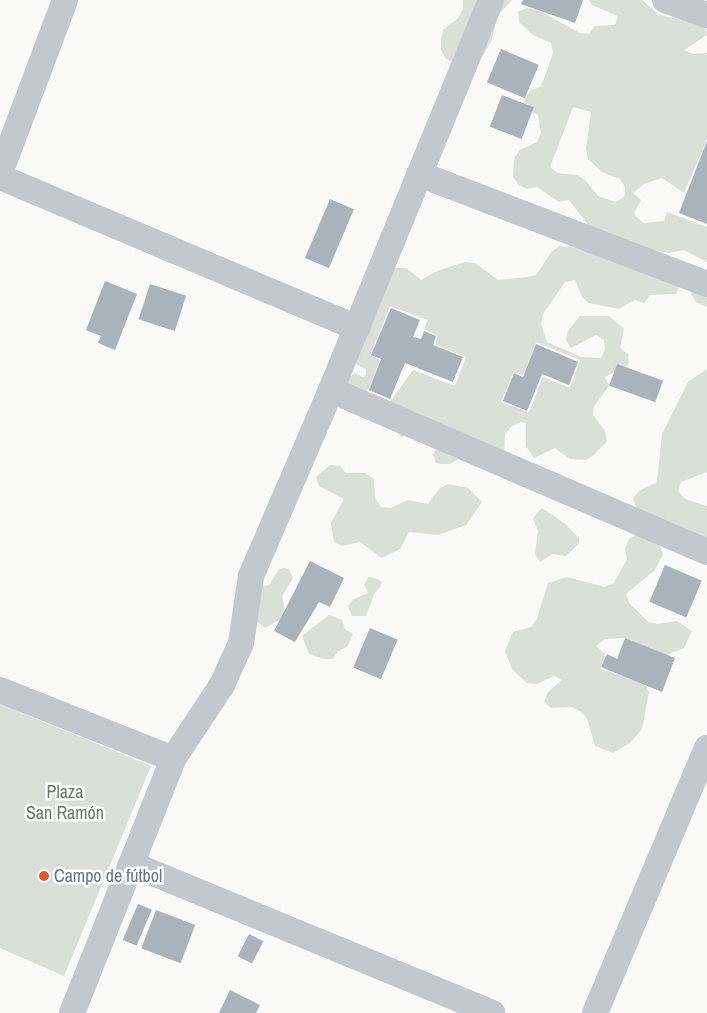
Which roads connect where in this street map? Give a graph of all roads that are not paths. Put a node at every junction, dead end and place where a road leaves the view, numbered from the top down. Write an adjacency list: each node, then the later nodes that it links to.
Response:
1 (65, 0): 5 (street)
2 (491, 0): 6 (street)
3 (665, 0): 4 (street)
4 (707, 15)
5 (0, 173)
6 (420, 174): 8 (street); 9 (street)
7 (0, 177): 9 (street)
8 (707, 284)
9 (356, 328): 10 (street)
10 (331, 390): 11 (street); 14 (street)
11 (707, 552)
12 (0, 690): 14 (street)
13 (707, 748): 18 (street)
14 (173, 759): 15 (street)
15 (131, 864): 16 (street); 17 (street)
16 (72, 1013)
17 (493, 1013)
18 (595, 1013)

